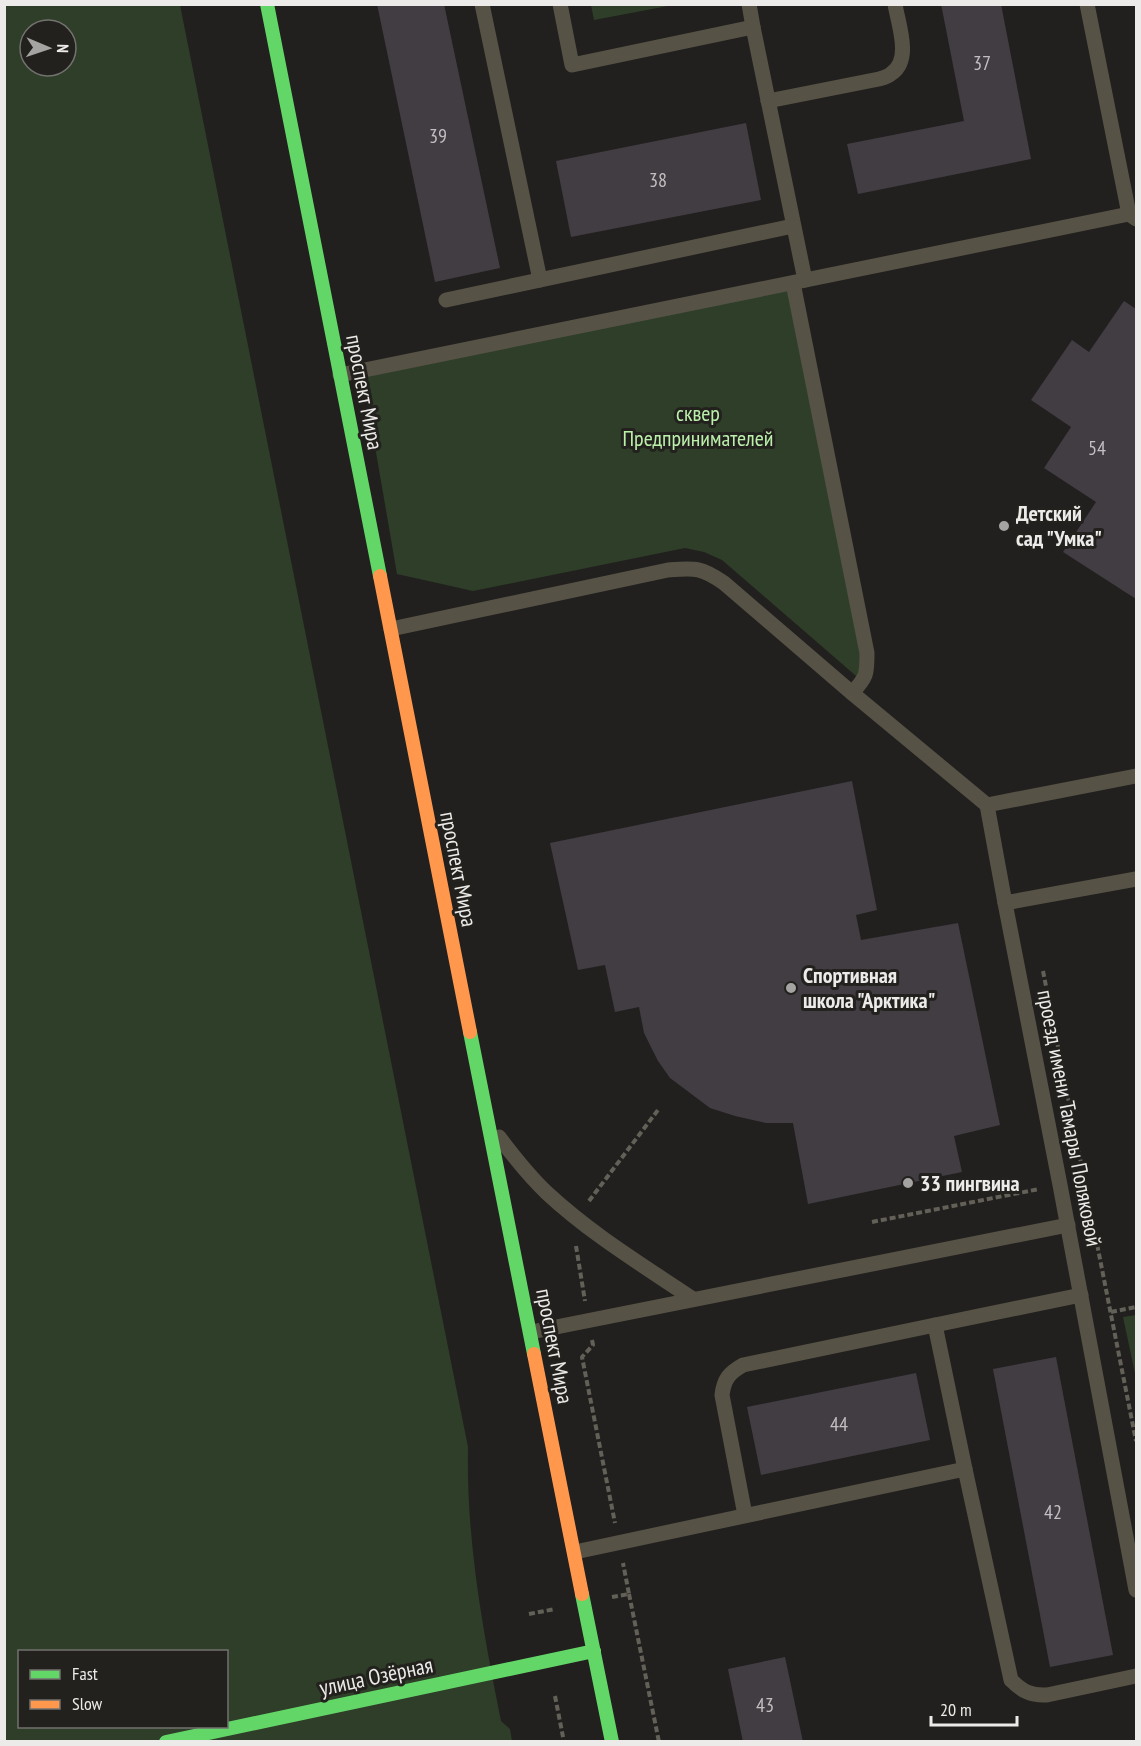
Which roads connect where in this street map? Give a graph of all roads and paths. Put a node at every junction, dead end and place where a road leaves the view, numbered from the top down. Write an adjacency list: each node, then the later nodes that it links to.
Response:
1 (267, 4): 14 (main road, проспект Мира)
2 (482, 4): 11 (lane)
3 (560, 4): 7 (lane)
4 (749, 4): 7 (lane)
5 (895, 4): 8 (lane)
6 (1087, 4): 9 (lane)
7 (753, 27): 8 (lane)
8 (768, 101): 10 (lane)
9 (1133, 216): 12 (lane)
10 (793, 226): 11 (lane); 12 (lane)
11 (540, 280): 13 (lane)
12 (799, 281): 14 (lane); 16 (lane)
13 (446, 300)
14 (340, 375): 15 (main road, проспект Мира)
15 (391, 629): 16 (lane); 23 (main road, проспект Мира)
16 (852, 693): 18 (lane)
17 (1137, 776): 18 (lane)
18 (987, 805): 20 (lane, проезд имени Тамары Поляковой)
19 (1137, 879): 20 (lane)
20 (1005, 903): 25 (lane, проезд имени Тамары Поляковой)
21 (1043, 969): 24 (path)
22 (658, 1110): 26 (path)
23 (487, 1119): 26 (lane); 35 (main road, проспект Мира)
24 (1084, 1179): 25 (path); 32 (path)
25 (1060, 1185): 27 (path); 28 (lane, проезд имени Тамары Поляковой)
26 (576, 1219): 30 (lane); 33 (path)
27 (872, 1222)
28 (1068, 1225): 29 (lane, проезд имени Тамары Поляковой); 30 (lane)
29 (1081, 1295): 34 (lane); 41 (lane, проезд имени Тамары Поляковой)
30 (693, 1299): 33 (lane)
31 (1137, 1307): 32 (path)
32 (1111, 1312): 36 (path)
33 (589, 1321): 35 (lane); 39 (path)
34 (935, 1325): 37 (lane); 38 (lane)
35 (531, 1332): 40 (main road, проспект Мира)
36 (1137, 1441)
37 (965, 1469): 38 (lane); 46 (lane)
38 (745, 1515): 39 (lane)
39 (619, 1542): 40 (lane); 42 (path)
40 (575, 1552): 43 (main road, проспект Мира)
41 (1137, 1590)
42 (629, 1594): 43 (path); 51 (path)
43 (585, 1603): 44 (path); 45 (main road, проспект Мира)
44 (529, 1614)
45 (594, 1651): 48 (main road, улица Озёрная); 50 (main road, проспект Мира)
46 (1137, 1676)
47 (555, 1696): 49 (path)
48 (166, 1742)
49 (564, 1742)
50 (612, 1742)
51 (659, 1742)

